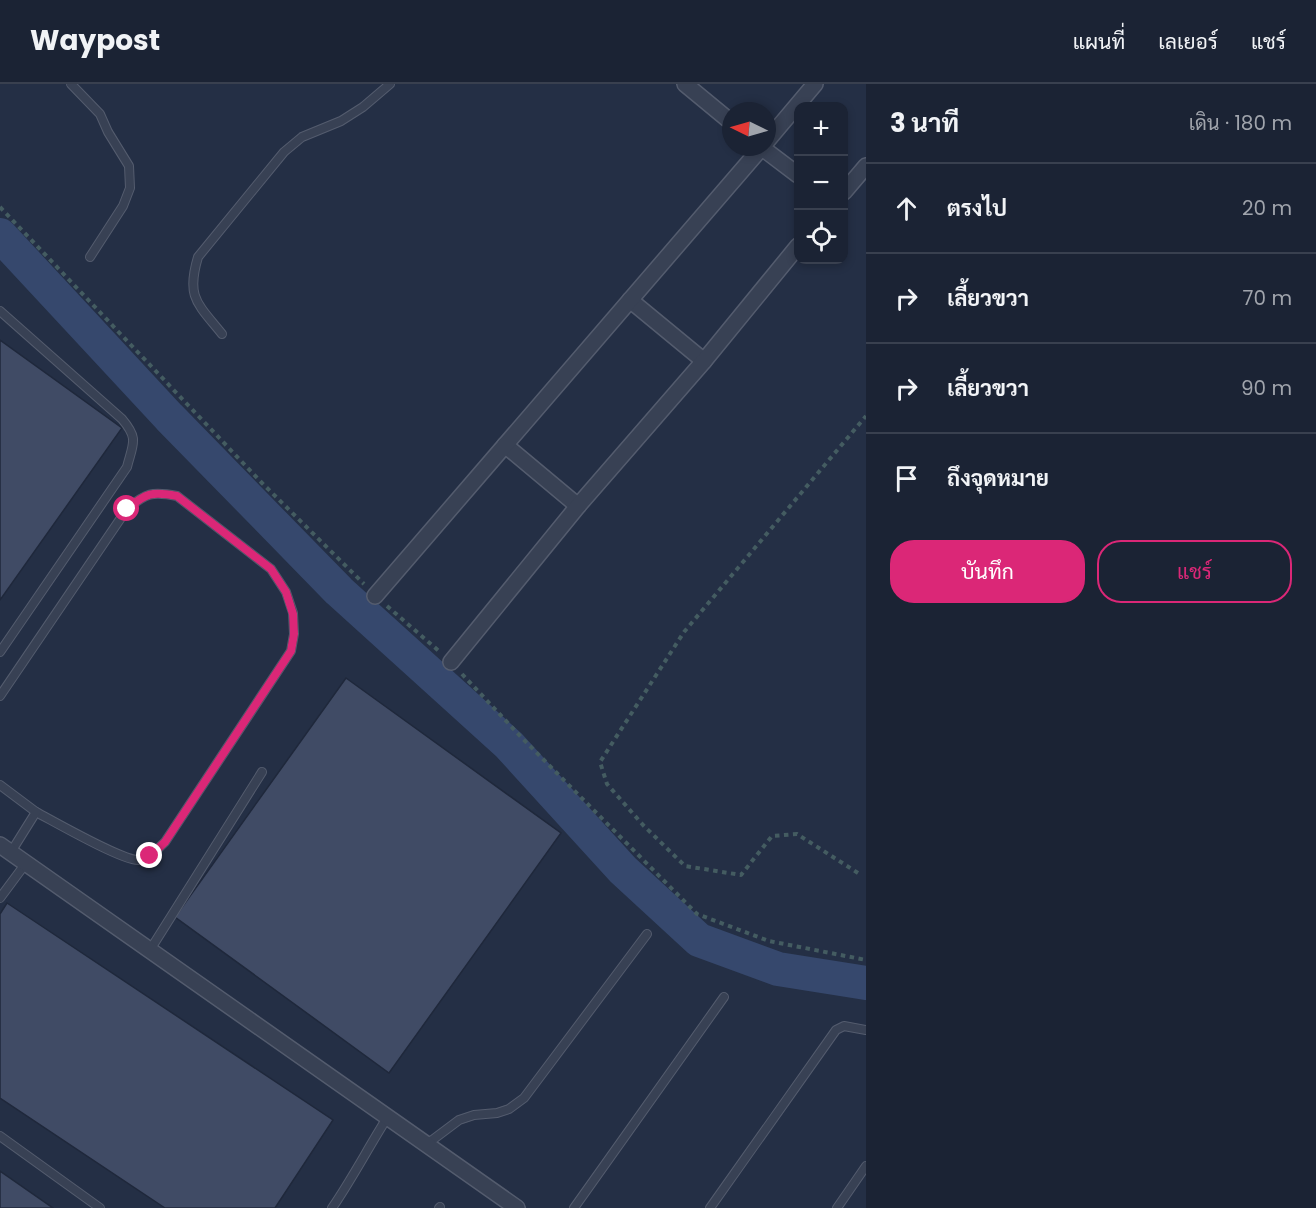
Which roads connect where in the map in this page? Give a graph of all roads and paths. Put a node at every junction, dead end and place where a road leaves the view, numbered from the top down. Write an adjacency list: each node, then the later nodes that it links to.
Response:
1 (71, 84): 14 (lane)
2 (390, 84): 17 (lane)
3 (685, 84): 5 (street)
4 (815, 84): 6 (street)
5 (722, 115)
6 (776, 130)
7 (753, 156): 15 (street)
8 (773, 156): 10 (street)
9 (866, 166): 11 (street)
10 (794, 172)
11 (848, 186)
12 (0, 207): 22 (path)
13 (794, 251): 18 (street)
14 (90, 257)
15 (630, 300): 18 (street); 20 (street)
16 (0, 311): 23 (lane)
17 (222, 334)
18 (704, 361): 21 (street)
19 (866, 416): 31 (path)
20 (505, 445): 21 (street); 22 (street)
21 (578, 506): 24 (street)
22 (375, 596): 24 (path)
23 (0, 652)
24 (451, 662): 35 (path)
25 (0, 696): 28 (lane)
26 (261, 772): 34 (lane)
27 (0, 785): 28 (lane)
28 (36, 812): 29 (lane)
29 (5, 848): 30 (street)
30 (26, 863): 32 (lane); 34 (street)
31 (858, 873)
32 (0, 898)
33 (647, 934): 40 (lane)
34 (150, 950): 38 (street)
35 (866, 960)
36 (724, 997): 45 (lane)
37 (866, 1030): 46 (lane)
38 (387, 1118): 40 (street); 43 (lane)
39 (0, 1136): 42 (lane)
40 (425, 1145): 44 (street)
41 (866, 1166): 47 (lane)
42 (100, 1208)
43 (332, 1208)
44 (517, 1208)
45 (574, 1208)
46 (710, 1208)
47 (837, 1208)

